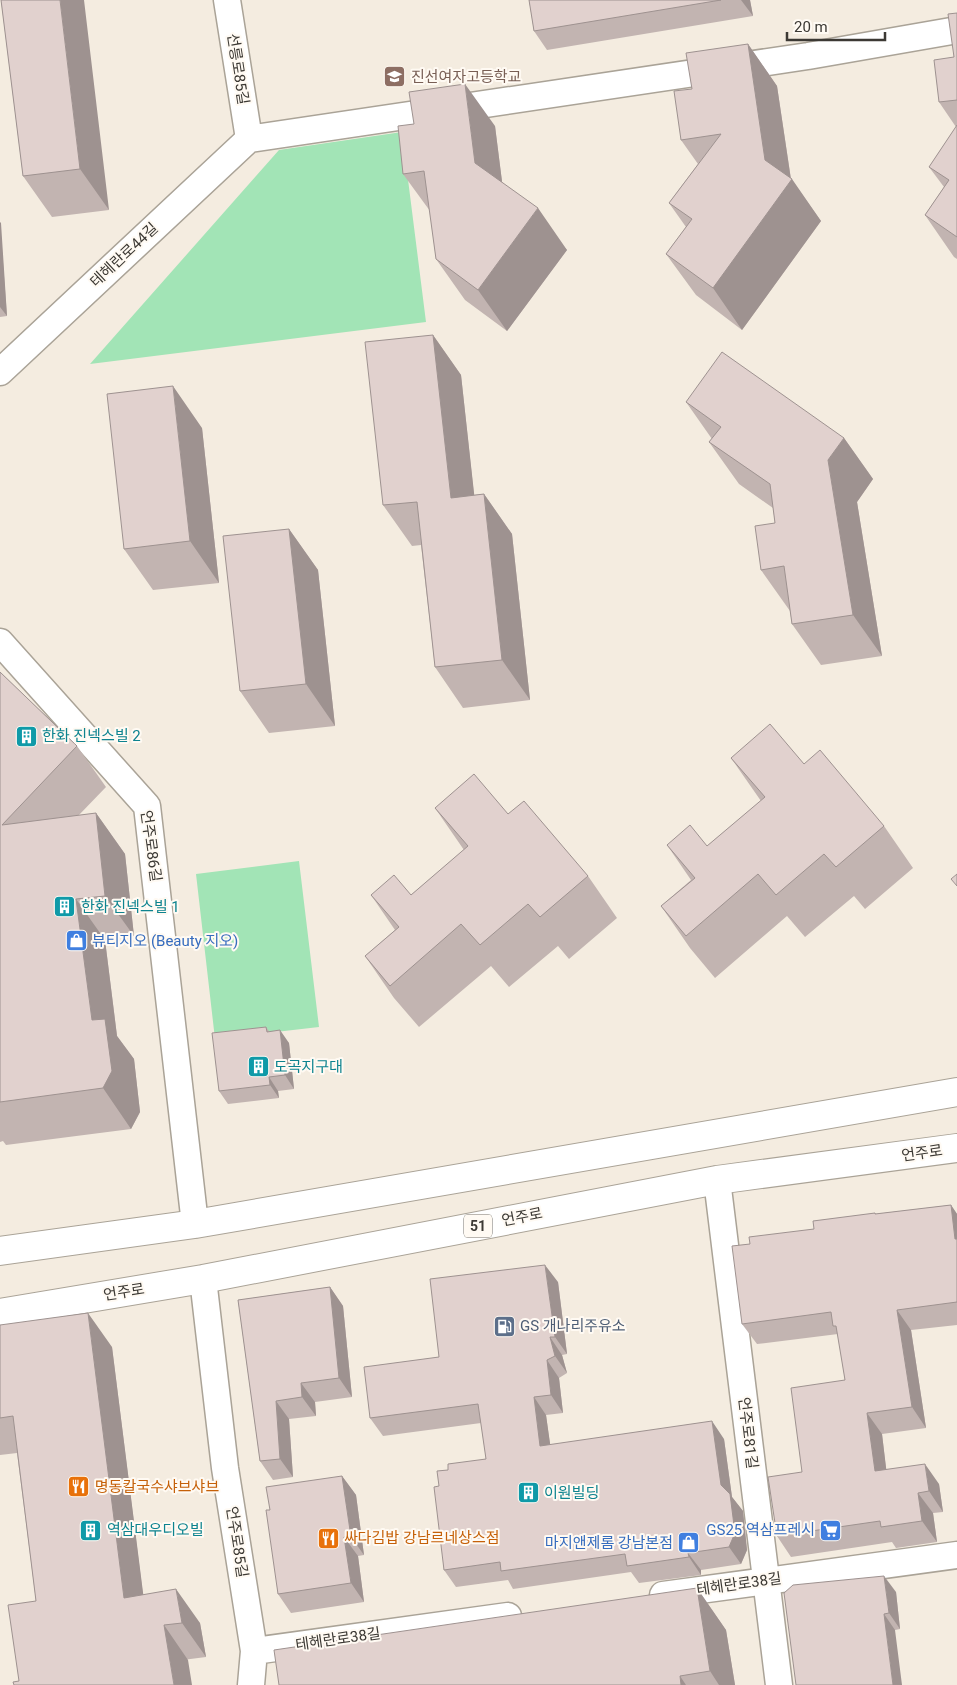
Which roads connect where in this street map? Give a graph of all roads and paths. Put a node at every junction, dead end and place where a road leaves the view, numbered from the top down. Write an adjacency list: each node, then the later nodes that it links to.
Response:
1 (228, 0): 3 (street, 선릉로85길)
2 (957, 30): 3 (street)
3 (249, 138): 4 (street, 테헤란로44길)
4 (0, 372)
5 (0, 642): 9 (street, 언주로86길)
6 (957, 1092): 9 (main road)
7 (957, 1148): 8 (main road, 언주로 / 51)
8 (717, 1180): 11 (main road, 언주로 / 51); 14 (street, 언주로81길)
9 (195, 1224): 10 (main road)
10 (0, 1251)
11 (203, 1279): 12 (main road, 언주로 / 51); 17 (street, 언주로85길)
12 (0, 1313)
13 (957, 1555): 14 (street, 테헤란로38길)
14 (766, 1581): 15 (street, 테헤란로38길); 19 (street, 언주로81길)
15 (638, 1598)
16 (530, 1613): 17 (street, 테헤란로38길)
17 (254, 1651): 18 (street, 언주로85길)
18 (251, 1685)
19 (779, 1685)

